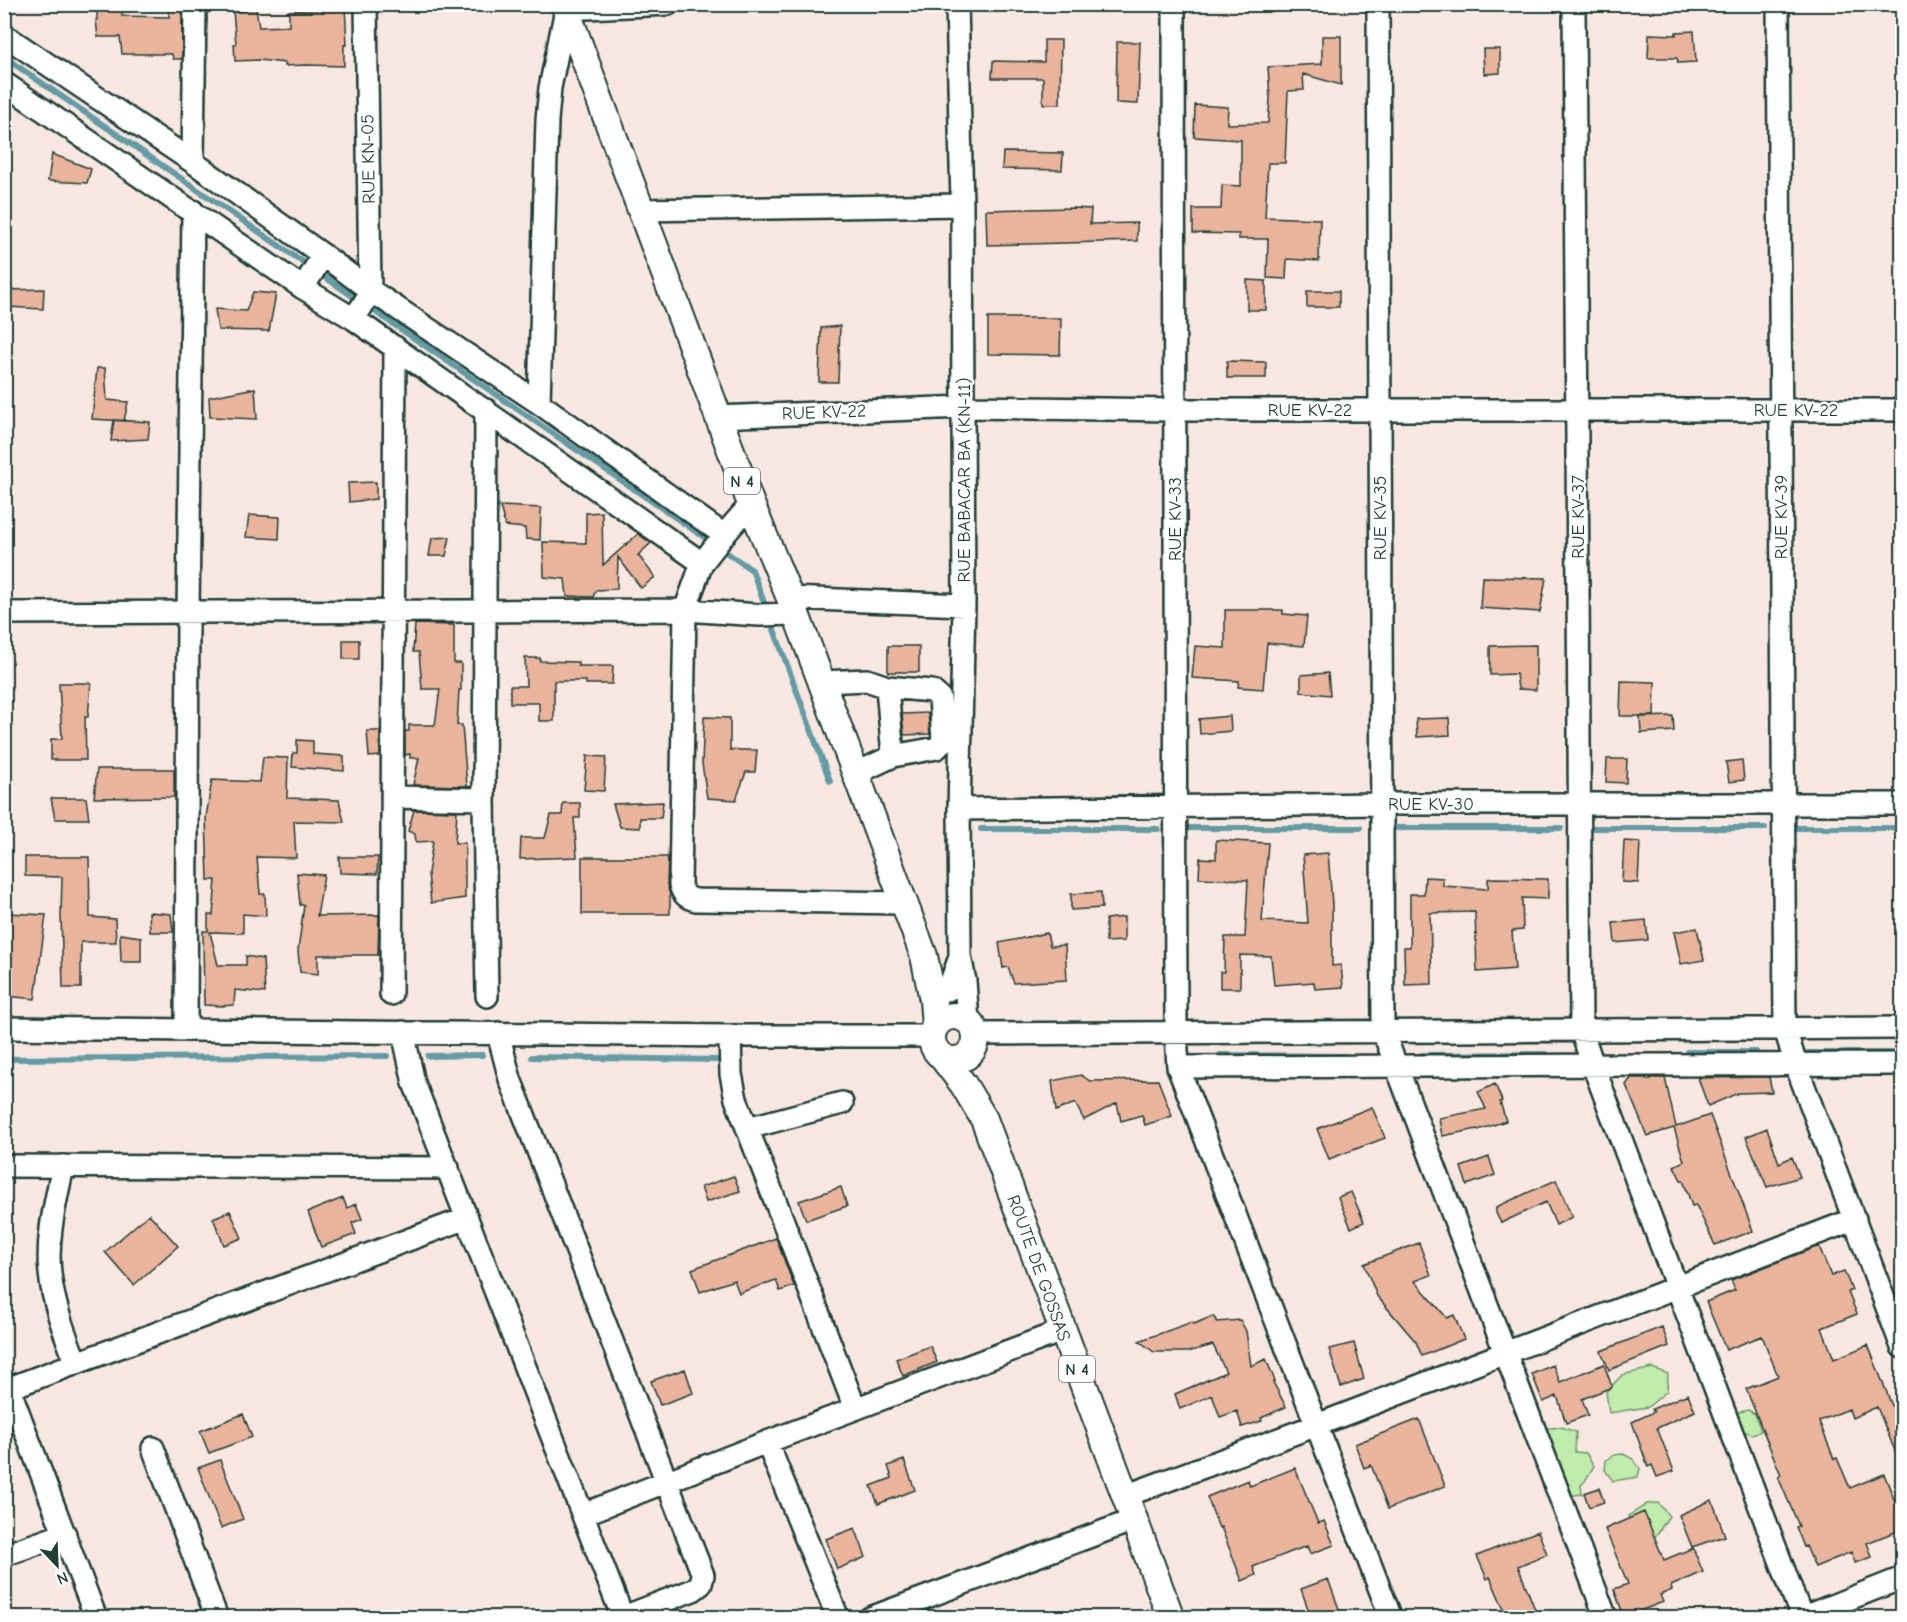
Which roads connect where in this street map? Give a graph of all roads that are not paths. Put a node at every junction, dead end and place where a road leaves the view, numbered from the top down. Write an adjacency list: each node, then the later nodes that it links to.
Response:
1 (195, 4): 12 (street)
2 (366, 4): 17 (street, RUE KN-05)
3 (669, 4): 9 (street)
4 (957, 4): 13 (street, RUE BABACAR BA (KN-11))
5 (1174, 4): 22 (street, RUE KV-33)
6 (1378, 4): 23 (street, RUE KV-35)
7 (1574, 4): 24 (street, RUE KV-37)
8 (1778, 4): 25 (street, RUE KV-39)
9 (565, 7): 14 (main road, N 4); 19 (street)
10 (4, 35): 12 (street)
11 (4, 83): 15 (street)
12 (194, 162): 16 (street)
13 (962, 205): 14 (street); 20 (street, RUE BABACAR BA (KN-11))
14 (640, 210): 27 (main road, N 4)
15 (193, 211): 16 (street); 36 (street)
16 (314, 271): 17 (street); 17 (street)
17 (363, 304): 18 (street); 19 (street)
18 (395, 347): 21 (street); 33 (street)
19 (539, 404): 29 (street)
20 (964, 407): 22 (street, RUE KV-22); 27 (street, RUE KV-22); 30 (street, RUE BABACAR BA (KN-11))
21 (486, 410): 29 (street); 34 (street)
22 (1174, 410): 23 (street, RUE KV-22); 47 (street, RUE KV-33)
23 (1379, 410): 24 (street, RUE KV-22); 44 (street, RUE KV-35)
24 (1577, 410): 25 (street, RUE KV-22); 43 (street, RUE KV-37)
25 (1780, 410): 26 (street, RUE KV-22); 45 (street, RUE KV-39)
26 (1902, 410)
27 (718, 417): 28 (main road, N 4)
28 (751, 504): 29 (street); 31 (main road, N 4)
29 (713, 549): 32 (street)
30 (964, 605): 31 (street); 48 (street, RUE BABACAR BA (KN-11))
31 (789, 608): 32 (street); 37 (main road, N 4)
32 (685, 610): 34 (street); 49 (street)
33 (393, 612): 34 (street); 36 (street); 41 (street)
34 (485, 612): 42 (street)
35 (4, 613): 36 (street)
36 (188, 613): 57 (street)
37 (821, 682): 38 (street); 40 (main road, N 4)
38 (887, 687): 39 (street); 39 (street)
39 (893, 756): 40 (street)
40 (855, 774): 49 (main road, N 4)
41 (392, 797): 42 (street); 53 (street)
42 (484, 799): 54 (street)
43 (1580, 803): 44 (street, RUE KV-30); 45 (street, RUE KV-30); 60 (street, RUE KV-37)
44 (1381, 804): 47 (street, RUE KV-30); 62 (street, RUE KV-35)
45 (1783, 804): 46 (street, RUE KV-30); 58 (street, RUE KV-39)
46 (1902, 804)
47 (1175, 807): 48 (street, RUE KV-30); 64 (street, RUE KV-33)
48 (958, 808): 51 (street, RUE BABACAR BA (KN-11))
49 (903, 903): 50 (main road, N 4)
50 (924, 956): 52 (main road, N 4); 66 (main road, N 4)
51 (960, 956): 52 (street); 59 (street)
52 (948, 990): 59 (main road, N 4)
53 (391, 994)
54 (487, 996)
55 (4, 1028): 57 (street)
56 (1902, 1028): 58 (street)
57 (186, 1029): 61 (street)
58 (1785, 1029): 60 (street); 69 (street, RUE KV-39)
59 (970, 1030): 64 (street); 66 (main road); 66 (main road); 73 (main road, N 4)
60 (1581, 1030): 62 (street); 68 (street, RUE KV-37)
61 (403, 1032): 63 (street); 77 (street)
62 (1383, 1032): 64 (street); 70 (street)
63 (498, 1033): 65 (street); 90 (street)
64 (1176, 1033): 71 (street, RUE KV-33)
65 (730, 1036): 66 (street); 74 (street)
66 (937, 1040): 73 (main road, N 4)
67 (1902, 1064): 69 (street)
68 (1593, 1065): 69 (street); 70 (street); 80 (street, RUE KV-37)
69 (1796, 1065): 79 (street, RUE KV-39)
70 (1396, 1066): 71 (street); 83 (street)
71 (1178, 1067): 87 (street, RUE KV-33)
72 (842, 1103): 74 (street)
73 (984, 1119): 81 (main road, ROUTE DE GOSSAS / N 4)
74 (748, 1128): 86 (street)
75 (4, 1166): 76 (street)
76 (63, 1166): 77 (street); 84 (street)
77 (448, 1168): 78 (street)
78 (467, 1218): 84 (street); 92 (street)
79 (1856, 1219): 80 (street); 82 (street, RUE KV-39)
80 (1677, 1287): 83 (street); 105 (street, RUE KV-37)
81 (1062, 1331): 86 (street); 91 (main road, ROUTE DE GOSSAS / N 4)
82 (1902, 1347)
83 (1505, 1352): 87 (street); 104 (street)
84 (76, 1363): 85 (street)
85 (7, 1389): 94 (street)
86 (855, 1408): 88 (street)
87 (1317, 1425): 91 (street); 103 (street, RUE KV-33)
88 (767, 1442): 90 (street); 100 (street)
89 (153, 1448): 98 (street)
90 (667, 1481): 92 (street); 99 (street)
91 (1125, 1496): 93 (main road, ROUTE DE GOSSAS / N 4)
92 (584, 1514): 99 (street)
93 (1134, 1520): 101 (street); 102 (main road, ROUTE DE GOSSAS / N 4)
94 (65, 1534): 95 (street); 97 (street)
95 (4, 1555)
96 (1902, 1578): 105 (street)
97 (96, 1617)
98 (217, 1617)
99 (622, 1617)
100 (838, 1617)
101 (870, 1617)
102 (1172, 1617)
103 (1390, 1617)
104 (1606, 1617)
105 (1801, 1617)

